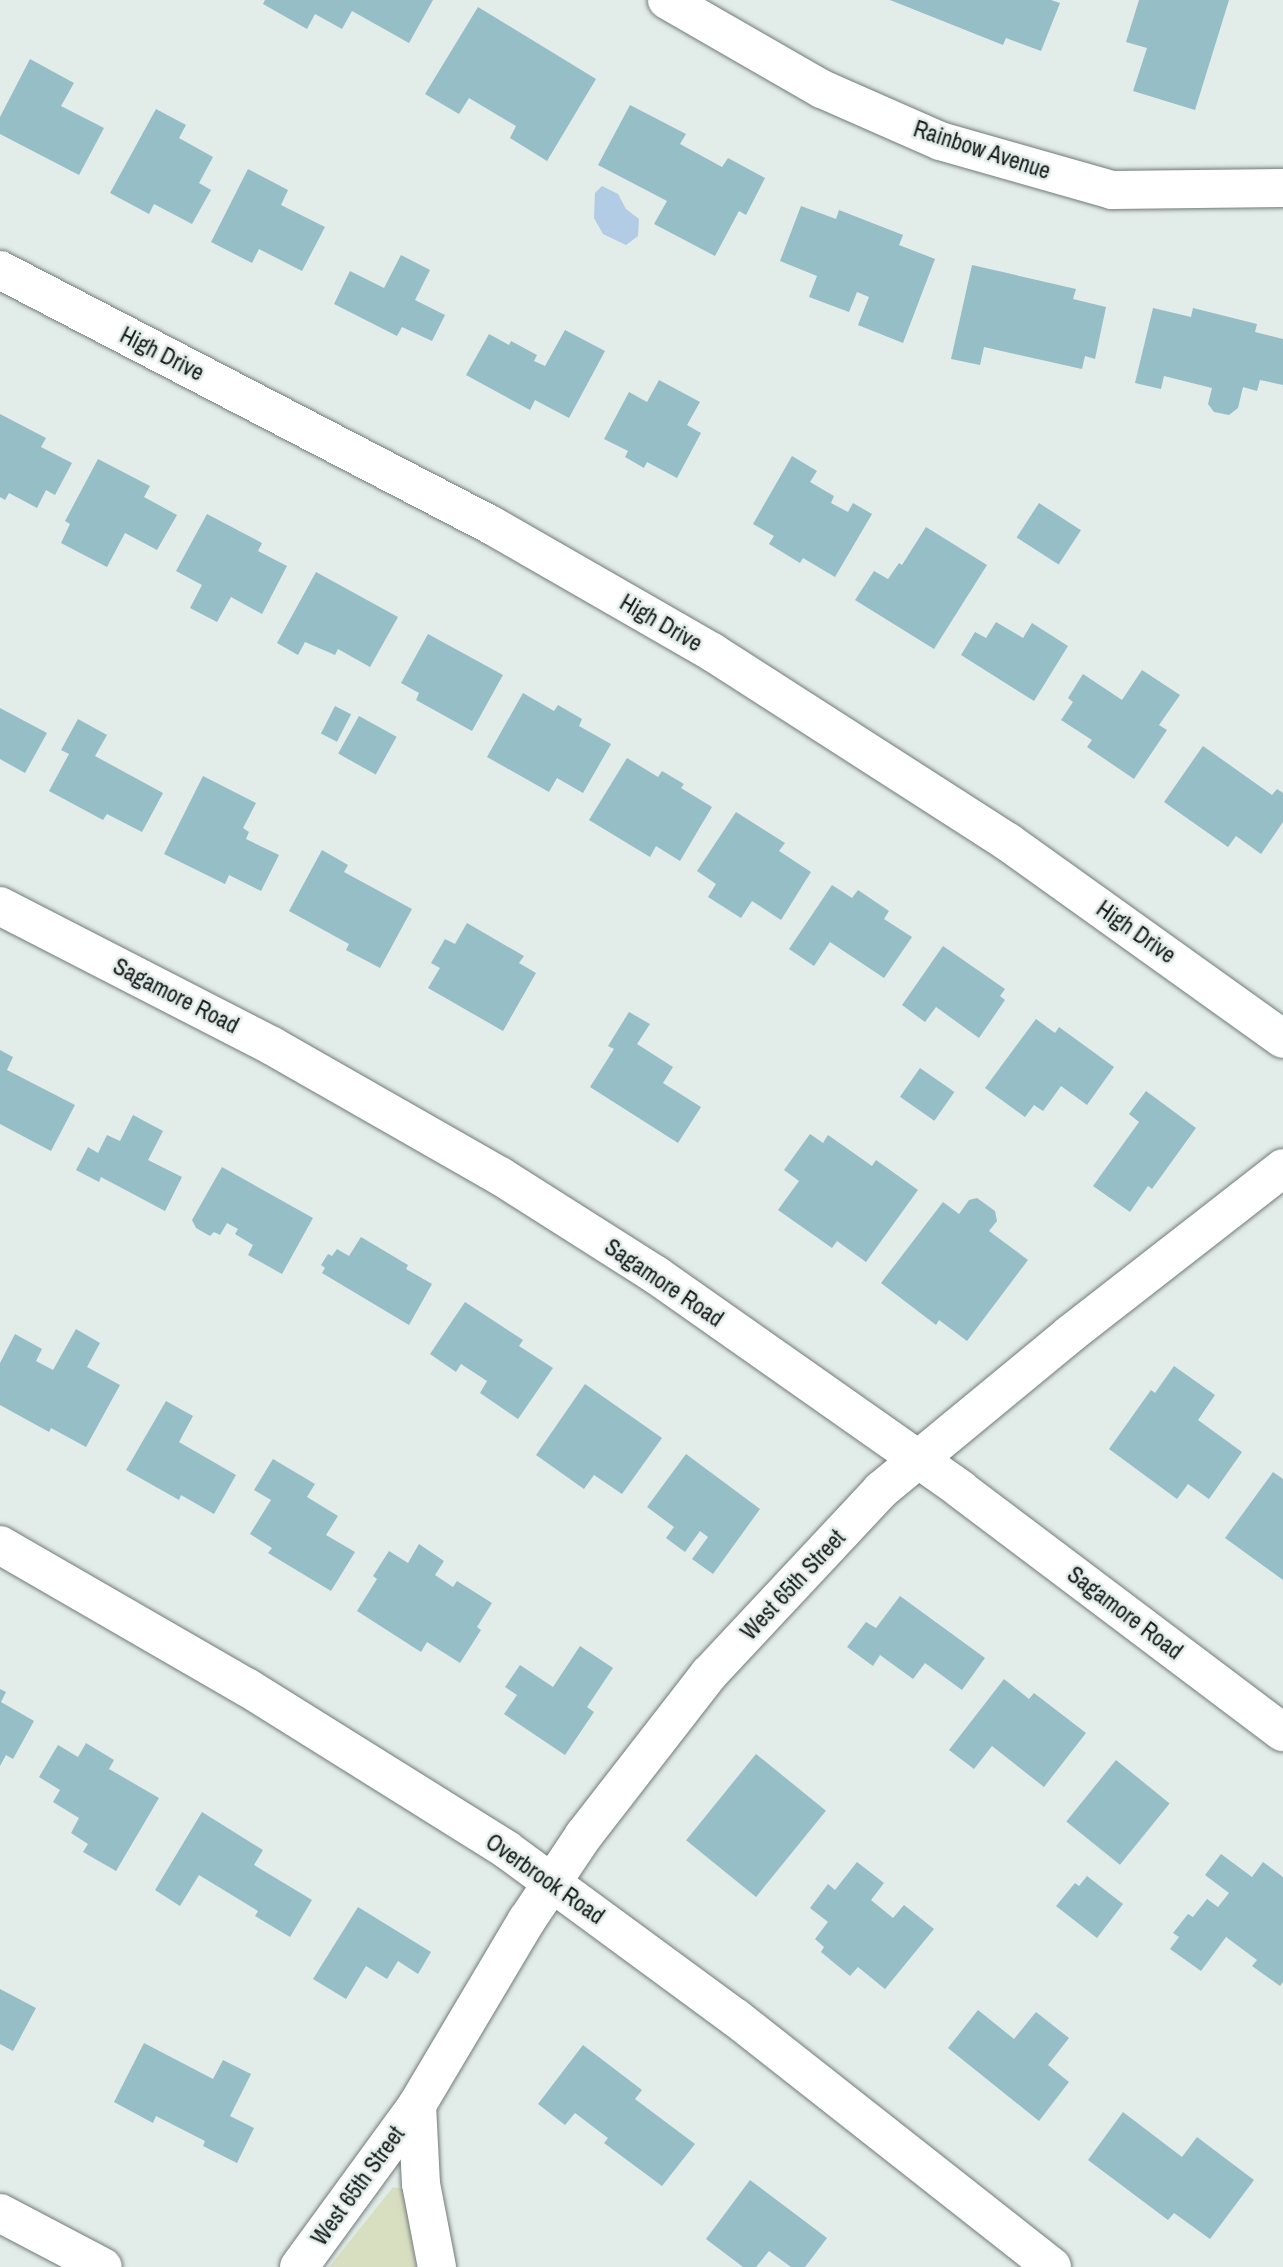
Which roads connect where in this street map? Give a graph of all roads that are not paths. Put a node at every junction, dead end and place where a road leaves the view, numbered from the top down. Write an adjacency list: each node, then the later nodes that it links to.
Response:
1 (667, 0): 2 (street, Rainbow Avenue)
2 (1283, 188)
3 (0, 270): 5 (street, High Drive)
4 (0, 906): 7 (street, Sagamore Road)
5 (1283, 1039)
6 (1283, 1168): 7 (street, West 65th Street)
7 (918, 1460): 9 (street, Sagamore Road); 10 (street, West 65th Street)
8 (0, 1545): 10 (street, Overbrook Road)
9 (1283, 1732)
10 (552, 1882): 11 (street, West 65th Street); 16 (street, Overbrook Road)
11 (417, 2105): 14 (street, West 65th Street); 15 (street, West 65th Street)
12 (0, 2213): 13 (street)
13 (103, 2267)
14 (299, 2267)
15 (437, 2267)
16 (1052, 2267)

